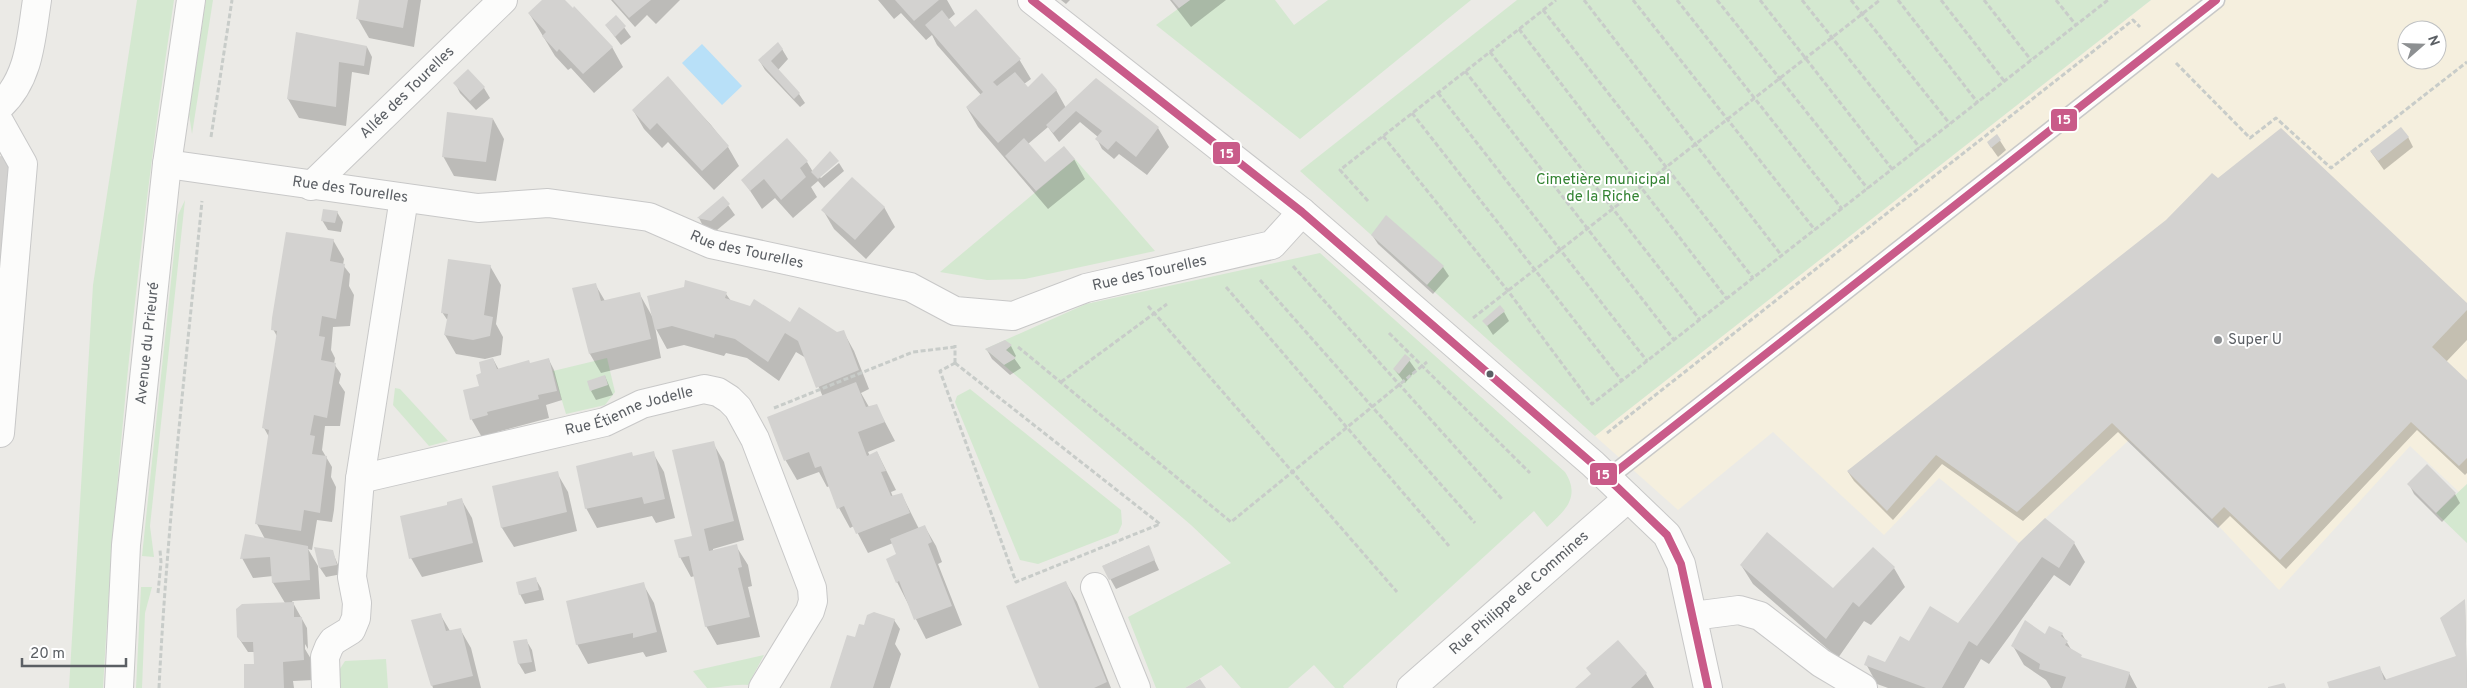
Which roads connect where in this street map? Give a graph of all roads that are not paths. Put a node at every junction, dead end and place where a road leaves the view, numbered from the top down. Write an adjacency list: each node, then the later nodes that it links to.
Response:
1 (37, 0): 6 (street)
2 (191, 0): 8 (street, Avenue du Prieuré)
3 (503, 0): 9 (street, Allée des Tourelles)
4 (1032, 0): 11 (street)
5 (2216, 0): 13 (lane)
6 (0, 106)
7 (0, 123): 12 (street)
8 (167, 164): 9 (street, Rue des Tourelles); 18 (street, Avenue du Prieuré)
9 (311, 186): 10 (street, Rue des Tourelles)
10 (404, 198): 11 (street, Rue des Tourelles); 14 (street)
11 (1302, 212): 13 (street)
12 (0, 433)
13 (1608, 478): 15 (street)
14 (360, 479): 19 (street); 20 (street, Rue Étienne Jodelle)
15 (1628, 498): 17 (street); 22 (street, Rue Philippe de Commines)
16 (1095, 587): 21 (street)
17 (1693, 616): 23 (street); 24 (street)
18 (119, 688)
19 (326, 688)
20 (763, 688)
21 (1136, 688)
22 (1411, 688)
23 (1708, 688)
24 (1862, 688)

